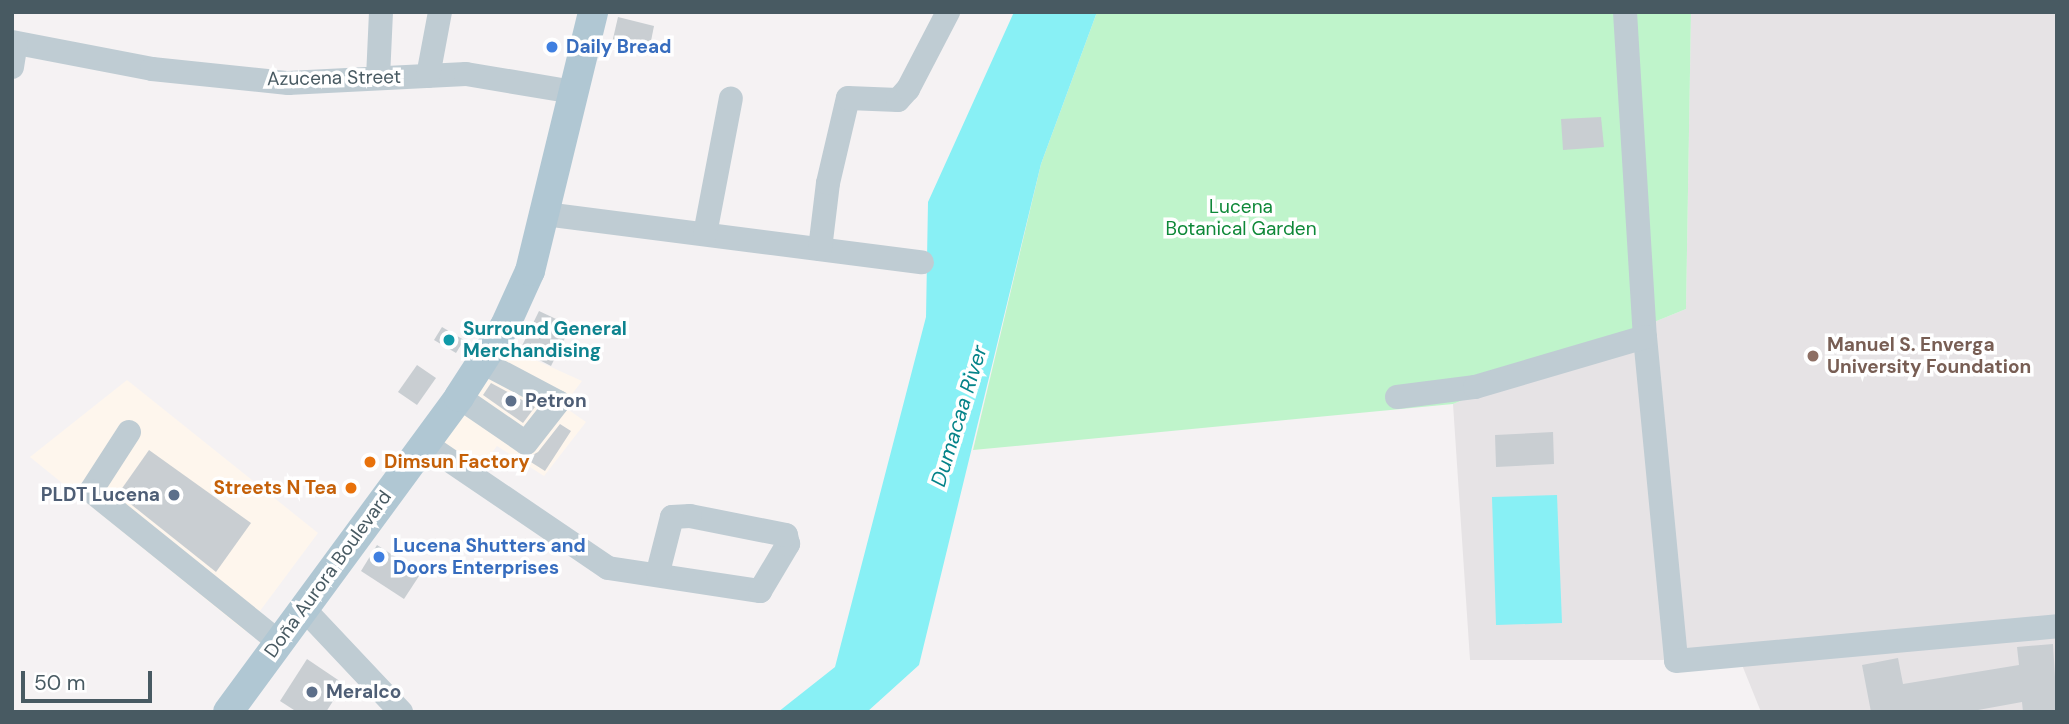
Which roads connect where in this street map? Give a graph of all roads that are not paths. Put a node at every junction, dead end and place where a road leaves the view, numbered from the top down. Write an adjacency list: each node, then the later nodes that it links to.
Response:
1 (381, 12): 9 (street)
2 (440, 12): 8 (street)
3 (593, 12): 10 (main road, Doña Aurora Boulevard)
4 (948, 12): 14 (street)
5 (1625, 12): 16 (street)
6 (14, 42): 7 (street); 9 (street, Azucena Street)
7 (12, 68)
8 (428, 76): 9 (street, Azucena Street); 10 (street, Azucena Street)
9 (377, 78)
10 (573, 92): 12 (main road, Doña Aurora Boulevard)
11 (730, 98): 13 (street)
12 (545, 214): 13 (street); 17 (main road, Doña Aurora Boulevard)
13 (705, 234): 14 (street)
14 (820, 249): 15 (street)
15 (922, 262)
16 (1645, 337): 19 (street); 24 (street)
17 (482, 362): 18 (main road, Doña Aurora Boulevard); 18 (street)
18 (459, 397): 21 (main road, Doña Aurora Boulevard)
19 (1397, 397)
20 (129, 432): 25 (street)
21 (424, 443): 22 (street); 23 (main road, Doña Aurora Boulevard)
22 (658, 572): 22 (street)
23 (303, 608): 25 (main road, Doña Aurora Boulevard); 27 (street)
24 (2057, 626)
25 (279, 642): 26 (main road, Doña Aurora Boulevard)
26 (229, 712)
27 (401, 712)

